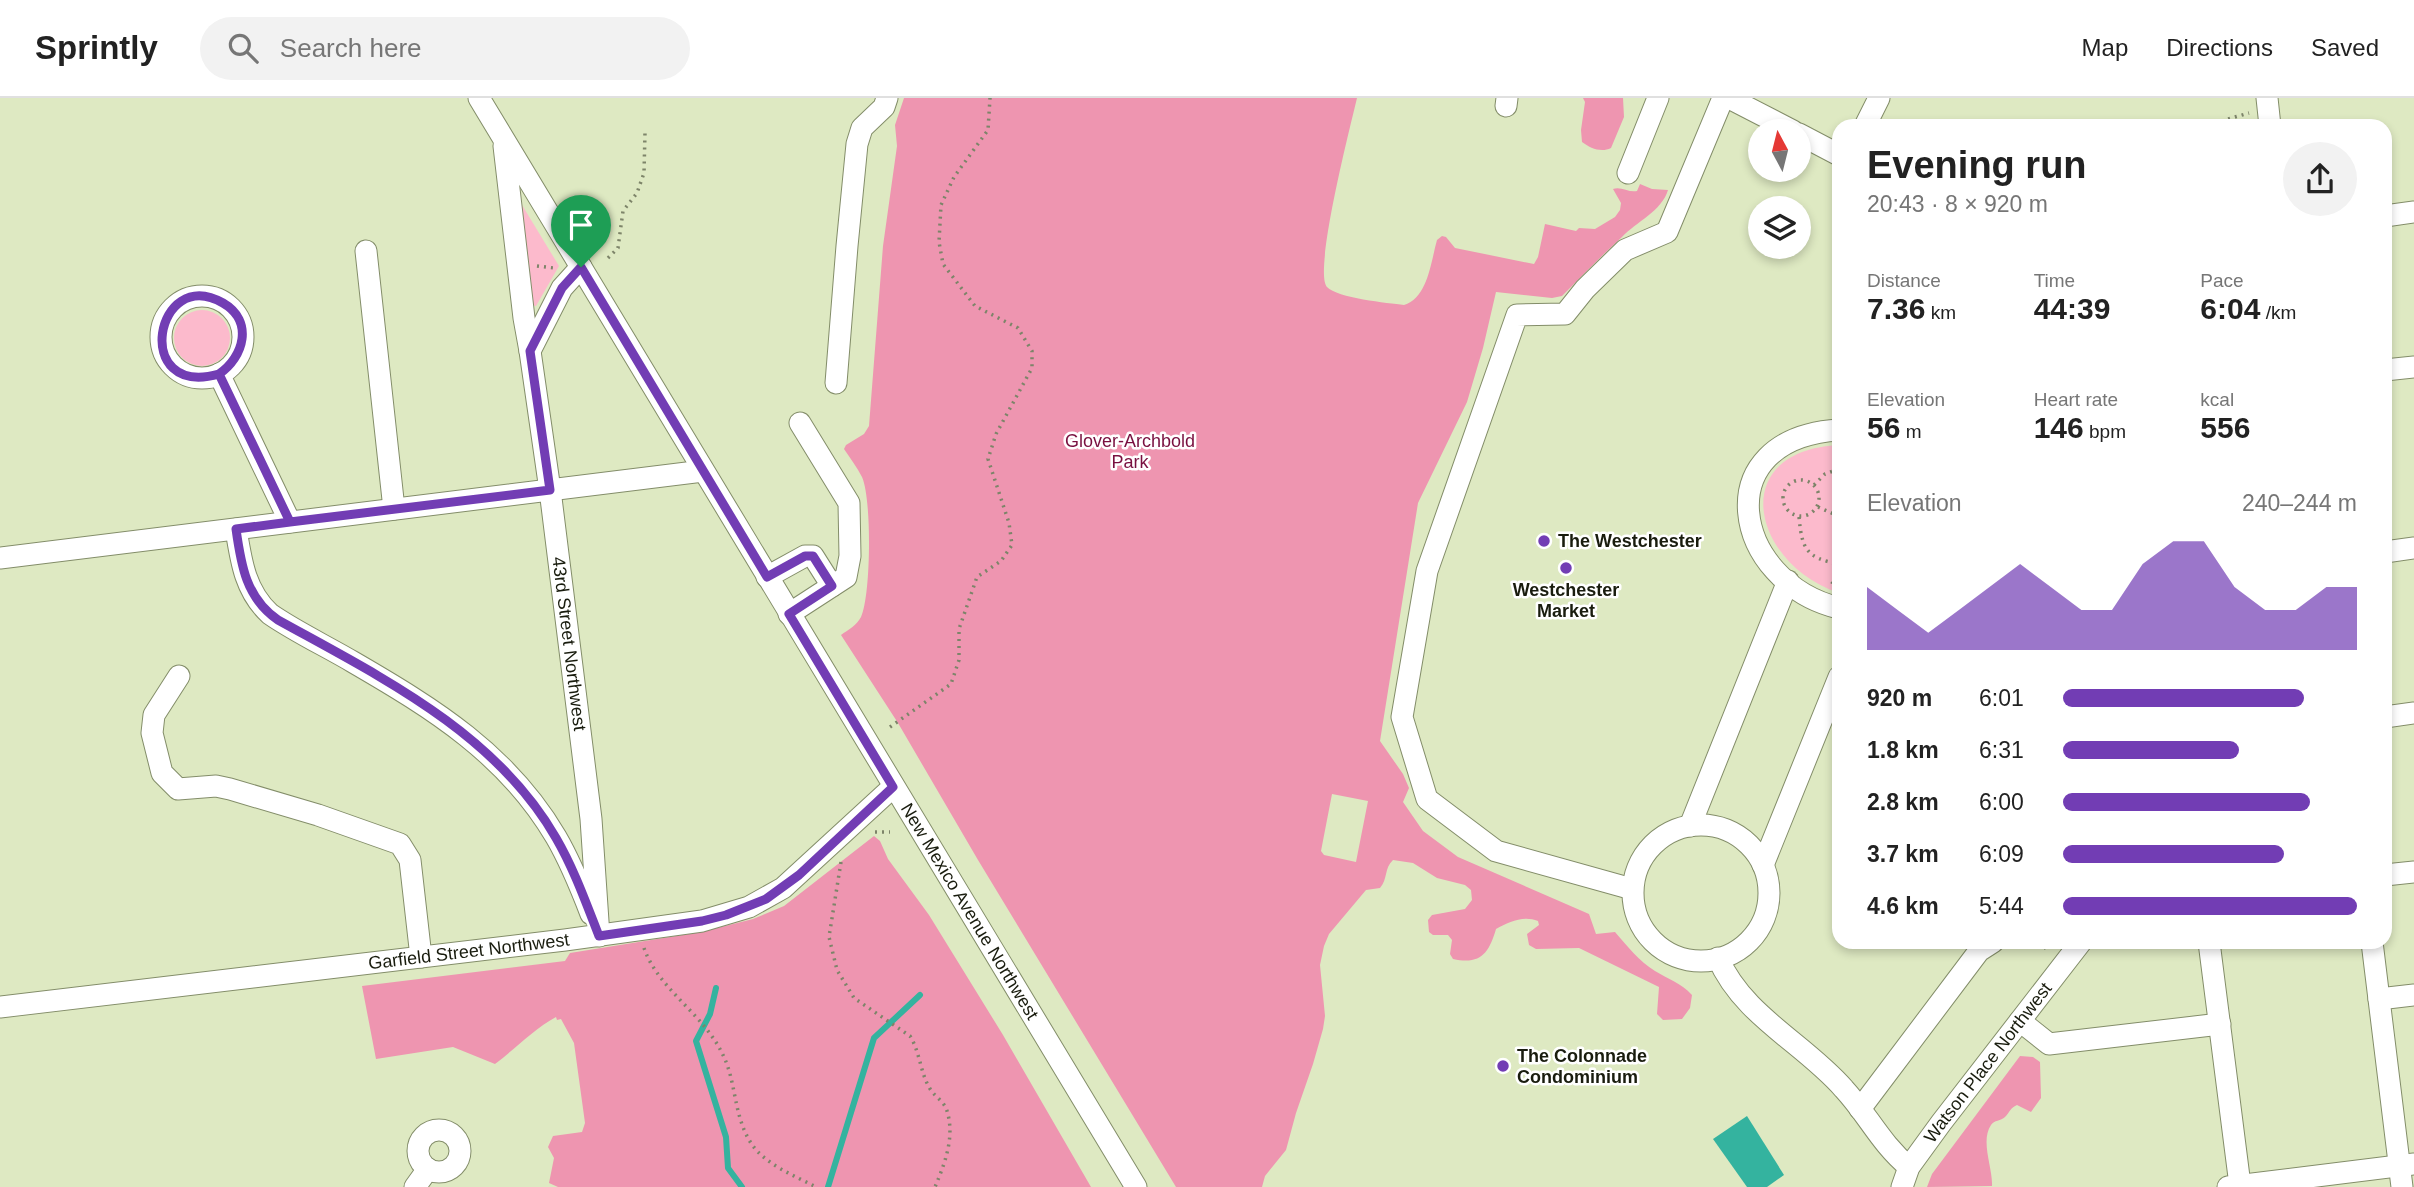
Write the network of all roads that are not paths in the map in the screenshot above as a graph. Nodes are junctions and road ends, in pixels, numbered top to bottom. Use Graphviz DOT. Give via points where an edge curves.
graph roads {
  1 [pos="478,98"];
  2 [pos="887,98"];
  3 [pos="1658,98"];
  4 [pos="1723,98"];
  5 [pos="1729,98"];
  6 [pos="1880,98"];
  7 [pos="2268,98"];
  8 [pos="1770,119"];
  9 [pos="1869,119"];
  10 [pos="2270,119"];
  11 [pos="503,140"];
  12 [pos="1811,140"];
  13 [pos="1832,151"];
  14 [pos="1628,173"];
  15 [pos="2414,212"];
  16 [pos="2392,215"];
  17 [pos="366,251"];
  18 [pos="581,267"];
  19 [pos="530,351"];
  20 [pos="2414,367"];
  21 [pos="2392,369"];
  22 [pos="219,374"];
  23 [pos="836,383"];
  24 [pos="800,423"];
  25 [pos="1832,430"];
  26 [pos="703,471"];
  27 [pos="550,490"];
  28 [pos="394,509"];
  29 [pos="290,522"];
  30 [pos="236,529"];
  31 [pos="2414,548"];
  32 [pos="2392,551"];
  33 [pos="0,558"];
  34 [pos="767,577"];
  35 [pos="1788,582"];
  36 [pos="832,586"];
  37 [pos="1832,600"];
  38 [pos="789,614"];
  39 [pos="178,676"];
  40 [pos="1832,694"];
  41 [pos="2414,713"];
  42 [pos="2392,716"];
  43 [pos="893,787"];
  44 [pos="1690,826"];
  45 [pos="1763,865"];
  46 [pos="2414,872"];
  47 [pos="2392,874"];
  48 [pos="1632,889"];
  49 [pos="599,936"];
  50 [pos="1982,949"];
  51 [pos="2076,949"];
  52 [pos="2210,949"];
  53 [pos="2373,949"];
  54 [pos="421,957"];
  55 [pos="1718,958"];
  56 [pos="2414,995"];
  57 [pos="2379,999"];
  58 [pos="0,1007"];
  59 [pos="2020,1021"];
  60 [pos="2220,1024"];
  61 [pos="1860,1109"];
  62 [pos="1909,1167"];
  63 [pos="428,1169"];
  64 [pos="2405,1172"];
  65 [pos="2233,1186"];
  66 [pos="415,1187"];
  67 [pos="1136,1187"];
  68 [pos="1902,1187"];
  1 -- 11 [label="street, New Mexico Avenue Northwest"];
  2 -- 23 [label="street" via="862,128 857,144"];
  3 -- 14 [label="street"];
  4 -- 48 [label="street" via="1667,232 1625,250 1565,314 1517,315 1427,571 1402,717 1427,799 1496,851"];
  5 -- 8 [label="street"];
  6 -- 9 [label="street"];
  7 -- 10 [label="street"];
  11 -- 18 [label="street, New Mexico Avenue Northwest"];
  11 -- 19 [label="street, 43rd Street Northwest"];
  12 -- 13 [label="street"];
  15 -- 16 [label="street"];
  17 -- 28 [label="street"];
  18 -- 19 [label="street" via="562,288"];
  18 -- 26 [label="street, New Mexico Avenue Northwest"];
  19 -- 27 [label="street, 43rd Street Northwest"];
  20 -- 21 [label="street"];
  22 -- 29 [label="street"];
  24 -- 36 [label="street" via="849,503 846,577"];
  25 -- 35 [label="street" via="1793,439 1773,451 1758,468 1749,489 1747,511 1753,534 1765,557"];
  26 -- 27 [label="street"];
  26 -- 34 [label="street, New Mexico Avenue Northwest"];
  27 -- 28 [label="street"];
  27 -- 49 [label="street, 43rd Street Northwest" via="591,819"];
  28 -- 29 [label="street"];
  29 -- 30 [label="street"];
  30 -- 33 [label="street"];
  30 -- 49 [label="street" via="245,578 263,608 447,720 514,780 566,855"];
  31 -- 32 [label="street"];
  34 -- 36 [label="street" via="813,556"];
  34 -- 38 [label="street, New Mexico Avenue Northwest"];
  35 -- 37 [label="street" via="1805,594"];
  35 -- 44 [label="street"];
  36 -- 38 [label="street"];
  38 -- 43 [label="street, New Mexico Avenue Northwest"];
  39 -- 54 [label="street" via="154,715 152,733 162,773 178,789 230,789 400,844 411,860"];
  40 -- 45 [label="street"];
  41 -- 42 [label="street"];
  43 -- 49 [label="street, Garfield Street Northwest" via="799,875 766,899 702,921"];
  43 -- 67 [label="street, New Mexico Avenue Northwest"];
  44 -- 45 [label="street" via="1713,826 1734,834 1751,847"];
  44 -- 48 [label="street" via="1668,833 1650,847"];
  45 -- 55 [label="street" via="1769,886 1759,928 1745,945"];
  46 -- 47 [label="street"];
  48 -- 55 [label="street" via="1644,932 1661,949 1681,959"];
  49 -- 54 [label="street, Garfield Street Northwest"];
  50 -- 61 [label="street"];
  51 -- 59 [label="street, Watson Place Northwest"];
  52 -- 60 [label="street"];
  53 -- 57 [label="street"];
  54 -- 58 [label="street, Garfield Street Northwest"];
  55 -- 61 [label="street" via="1747,1003 1843,1087"];
  56 -- 57 [label="street"];
  57 -- 64 [label="street"];
  59 -- 60 [label="street" via="2049,1044"];
  59 -- 62 [label="street, Watson Place Northwest"];
  60 -- 65 [label="street"];
  61 -- 62 [label="street" via="1891,1153"];
  62 -- 68 [label="street, Watson Place Northwest"];
  63 -- 66 [label="street"];
  64 -- 65 [label="street"];
}
